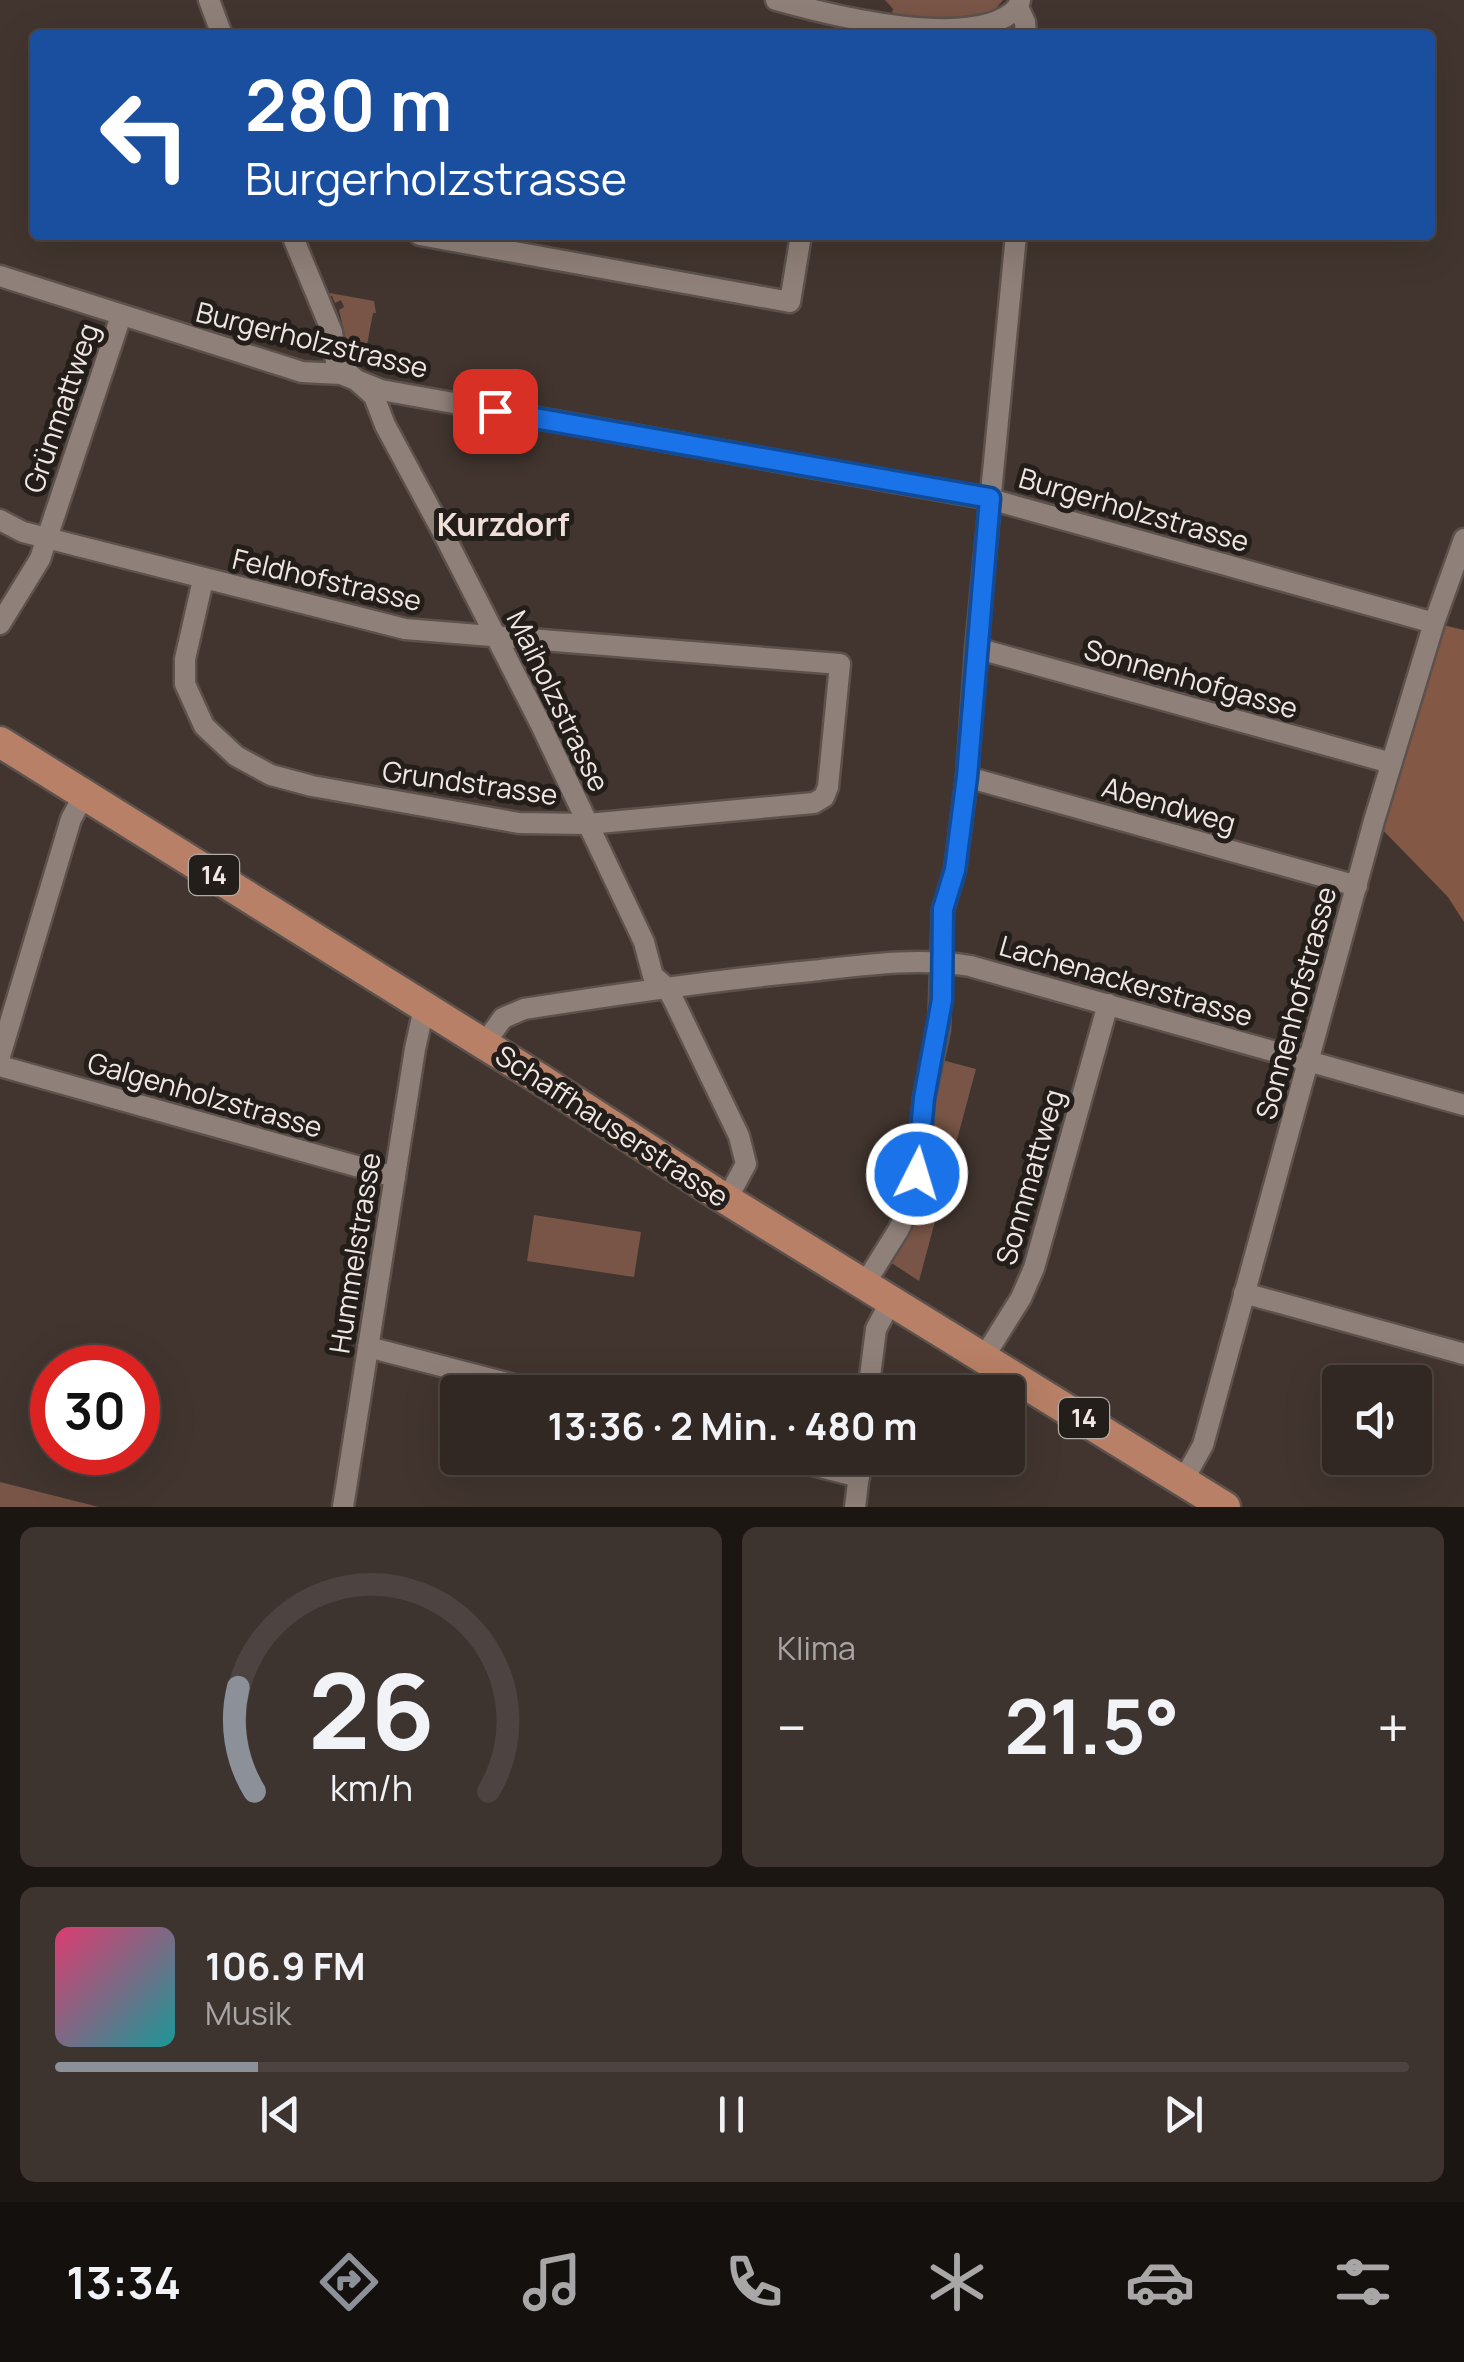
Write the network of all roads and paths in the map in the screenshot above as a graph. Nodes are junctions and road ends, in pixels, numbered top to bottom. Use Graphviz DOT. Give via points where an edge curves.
graph roads {
  1 [pos="209,0"];
  2 [pos="776,0"];
  3 [pos="1019,4"];
  4 [pos="836,26"];
  5 [pos="220,30"];
  6 [pos="1026,30"];
  7 [pos="294,240"];
  8 [pos="448,240"];
  9 [pos="801,240"];
  10 [pos="1016,240"];
  11 [pos="0,276"];
  12 [pos="121,316"];
  13 [pos="350,378"];
  14 [pos="990,498"];
  15 [pos="0,520"];
  16 [pos="47,538"];
  17 [pos="1464,539"];
  18 [pos="203,580"];
  19 [pos="1434,623"];
  20 [pos="0,624"];
  21 [pos="496,637"];
  22 [pos="976,648"];
  23 [pos="840,664"];
  24 [pos="0,742"];
  25 [pos="1391,763"];
  26 [pos="967,777"];
  27 [pos="84,795"];
  28 [pos="588,824"];
  29 [pos="1357,886"];
  30 [pos="942,961"];
  31 [pos="666,987"];
  32 [pos="1108,1004"];
  33 [pos="427,1009"];
  34 [pos="484,1044"];
  35 [pos="0,1056"];
  36 [pos="1309,1060"];
  37 [pos="0,1066"];
  38 [pos="1464,1105"];
  39 [pos="395,1176"];
  40 [pos="726,1200"];
  41 [pos="864,1284"];
  42 [pos="1244,1293"];
  43 [pos="891,1301"];
  44 [pos="368,1346"];
  45 [pos="1464,1354"];
  46 [pos="984,1356"];
  47 [pos="476,1375"];
  48 [pos="870,1375"];
  49 [pos="859,1475"];
  50 [pos="1183,1480"];
  51 [pos="343,1507"];
  52 [pos="855,1507"];
  53 [pos="1225,1507"];
  1 -- 5 [label="street"];
  2 -- 4 [label="street"];
  3 -- 4 [label="street" via="995,24"];
  3 -- 6 [label="street"];
  7 -- 13 [label="street, Maiholzstrasse" via="332,332 336,362"];
  8 -- 9 [label="street" via="790,302"];
  10 -- 14 [label="street"];
  11 -- 12 [label="street, Burgerholzstrasse"];
  12 -- 13 [label="street, Burgerholzstrasse" via="302,372"];
  12 -- 16 [label="street, Grünmattweg"];
  13 -- 14 [label="street, Burgerholzstrasse" via="380,390"];
  13 -- 21 [label="street, Maiholzstrasse" via="374,396"];
  14 -- 19 [label="street, Burgerholzstrasse"];
  14 -- 22 [label="street"];
  15 -- 16 [label="street, Feldhofstrasse"];
  16 -- 18 [label="street, Feldhofstrasse"];
  16 -- 20 [label="street, Grünmattweg"];
  17 -- 19 [label="street, Sonnenhofstrasse"];
  18 -- 21 [label="street, Feldhofstrasse" via="405,629"];
  18 -- 28 [label="street, Grundstrasse" via="185,684 204,726 236,756 271,775 425,808 519,823"];
  19 -- 25 [label="street, Sonnenhofstrasse"];
  21 -- 23 [label="street, Feldhofstrasse"];
  21 -- 28 [label="street, Maiholzstrasse"];
  22 -- 25 [label="street, Sonnenhofgasse"];
  22 -- 26 [label="street"];
  23 -- 28 [label="street, Grundstrasse" via="824,797"];
  24 -- 27 [label="main road, Schaffhauserstrasse / 14"];
  25 -- 29 [label="street, Sonnenhofstrasse"];
  26 -- 29 [label="street, Abendweg"];
  26 -- 30 [label="street" via="943,909"];
  27 -- 33 [label="main road, Schaffhauserstrasse / 14"];
  27 -- 35 [label="street" via="71,819"];
  28 -- 31 [label="street, Maiholzstrasse" via="644,942 653,976"];
  29 -- 36 [label="street, Sonnenhofstrasse"];
  30 -- 31 [label="street, Lachenackerstrasse"];
  30 -- 32 [label="street, Lachenackerstrasse"];
  30 -- 41 [label="street" via="939,1030 910,1204"];
  31 -- 34 [label="street, Lachenackerstrasse" via="514,1012"];
  31 -- 40 [label="street, Maiholzstrasse" via="744,1151 743,1174"];
  32 -- 36 [label="street, Lachenackerstrasse"];
  32 -- 46 [label="street, Sonnmattweg" via="1034,1268"];
  33 -- 34 [label="main road, Schaffhauserstrasse / 14"];
  33 -- 39 [label="street, Hummelstrasse"];
  34 -- 40 [label="main road, Schaffhauserstrasse / 14"];
  36 -- 38 [label="street, Lachenackerstrasse"];
  36 -- 42 [label="street, Sonnenhofstrasse"];
  37 -- 39 [label="street, Galgenholzstrasse"];
  39 -- 44 [label="street, Hummelstrasse"];
  40 -- 41 [label="main road, Schaffhauserstrasse / 14"];
  41 -- 43 [label="main road, Schaffhauserstrasse / 14"];
  42 -- 45 [label="street"];
  42 -- 50 [label="street, Sonnenhofstrasse" via="1203,1445"];
  43 -- 46 [label="main road, Schaffhauserstrasse / 14"];
  43 -- 48 [label="street" via="876,1329"];
  44 -- 47 [label="street"];
  44 -- 51 [label="street, Hummelstrasse"];
  46 -- 50 [label="main road, Schaffhauserstrasse / 14"];
  49 -- 52 [label="street"];
  50 -- 53 [label="main road, Schaffhauserstrasse / 14"];
}
